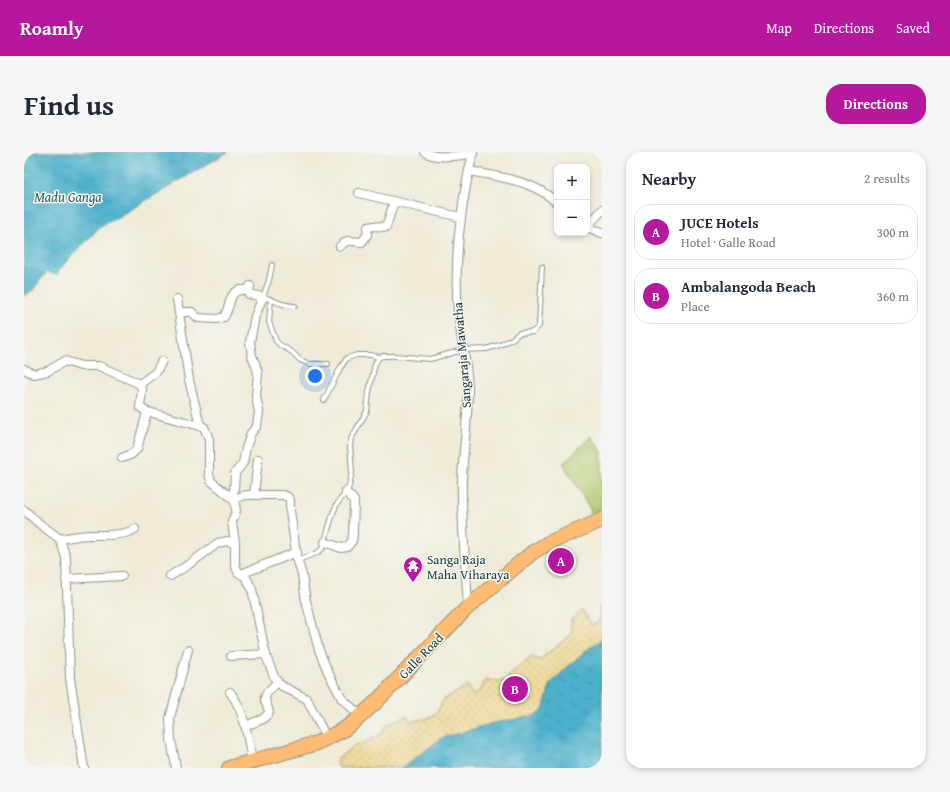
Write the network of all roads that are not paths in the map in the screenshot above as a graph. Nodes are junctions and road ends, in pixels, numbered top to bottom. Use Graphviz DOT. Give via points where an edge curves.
graph roads {
  1 [pos="425,152"];
  2 [pos="473,153"];
  3 [pos="469,171"];
  4 [pos="359,193"];
  5 [pos="554,200"];
  6 [pos="394,202"];
  7 [pos="602,210"];
  8 [pos="460,217"];
  9 [pos="590,224"];
  10 [pos="590,228"];
  11 [pos="602,233"];
  12 [pos="340,246"];
  13 [pos="272,265"];
  14 [pos="542,266"];
  15 [pos="267,298"];
  16 [pos="177,299"];
  17 [pos="295,306"];
  18 [pos="179,312"];
  19 [pos="463,350"];
  20 [pos="379,357"];
  21 [pos="162,361"];
  22 [pos="328,364"];
  23 [pos="24,369"];
  24 [pos="140,384"];
  25 [pos="324,400"];
  26 [pos="147,412"];
  27 [pos="200,425"];
  28 [pos="122,458"];
  29 [pos="258,459"];
  30 [pos="346,492"];
  31 [pos="254,495"];
  32 [pos="231,498"];
  33 [pos="24,510"];
  34 [pos="602,520"];
  35 [pos="135,529"];
  36 [pos="60,539"];
  37 [pos="325,542"];
  38 [pos="235,543"];
  39 [pos="297,556"];
  40 [pos="241,574"];
  41 [pos="122,576"];
  42 [pos="170,576"];
  43 [pos="66,579"];
  44 [pos="468,607"];
  45 [pos="188,650"];
  46 [pos="266,654"];
  47 [pos="231,656"];
  48 [pos="278,682"];
  49 [pos="230,692"];
  50 [pos="361,716"];
  51 [pos="245,726"];
  52 [pos="327,739"];
  53 [pos="252,762"];
  54 [pos="84,768"];
  55 [pos="176,768"];
  56 [pos="229,768"];
  1 -- 2 [label="street" via="450,156"];
  2 -- 3 [label="street, Sangaraja Mawatha"];
  3 -- 5 [label="street" via="534,187"];
  3 -- 8 [label="street, Sangaraja Mawatha"];
  4 -- 6 [label="street"];
  6 -- 8 [label="street"];
  6 -- 12 [label="street" via="386,227 368,227 367,235 362,242 347,241"];
  7 -- 9 [label="street"];
  8 -- 19 [label="street, Sangaraja Mawatha" via="457,296"];
  10 -- 11 [label="street"];
  13 -- 15 [label="lane"];
  14 -- 19 [label="lane" via="538,326 533,332 519,333 500,345 486,349"];
  15 -- 17 [label="lane" via="282,305"];
  15 -- 18 [label="street" via="249,294 249,288 236,291 224,317 217,319 198,318 192,312"];
  15 -- 22 [label="lane" via="270,322 280,346 310,364"];
  15 -- 32 [label="street" via="255,316 250,342 258,373 257,426 251,433 243,463 234,473"];
  16 -- 18 [label="street"];
  18 -- 27 [label="street" via="189,380"];
  19 -- 20 [label="lane" via="430,359"];
  19 -- 44 [label="street, Sangaraja Mawatha" via="468,388 462,481"];
  20 -- 25 [label="lane" via="357,355 347,358"];
  20 -- 30 [label="lane" via="375,364 367,411 351,439 352,472"];
  21 -- 24 [label="street" via="156,372"];
  23 -- 24 [label="street" via="34,374 48,371 65,361 81,366 99,366"];
  24 -- 26 [label="street" via="140,407"];
  26 -- 27 [label="street"];
  26 -- 28 [label="street" via="137,449"];
  27 -- 32 [label="street" via="204,426 209,439 208,474 211,481"];
  29 -- 31 [label="street"];
  30 -- 37 [label="lane" via="333,513"];
  30 -- 37 [label="street" via="354,501 352,541 347,547 341,548"];
  31 -- 32 [label="street"];
  31 -- 39 [label="street" via="288,497"];
  32 -- 38 [label="street" via="236,511 232,522"];
  33 -- 36 [label="street"];
  34 -- 44 [label="highway, Galle Road" via="533,552"];
  35 -- 36 [label="street" via="128,533"];
  36 -- 43 [label="street" via="66,558"];
  37 -- 39 [label="lane" via="317,553"];
  38 -- 40 [label="street" via="235,564"];
  38 -- 42 [label="street" via="218,543"];
  39 -- 40 [label="street"];
  39 -- 50 [label="street" via="313,632 322,659 342,699"];
  40 -- 46 [label="street" via="246,577 252,589"];
  41 -- 43 [label="street"];
  43 -- 54 [label="street" via="70,678"];
  44 -- 50 [label="highway, Galle Road"];
  45 -- 55 [label="street" via="170,718"];
  46 -- 47 [label="street"];
  46 -- 48 [label="street"];
  48 -- 51 [label="street" via="266,694 269,712 263,719"];
  48 -- 52 [label="street" via="307,699"];
  49 -- 51 [label="street" via="239,706"];
  50 -- 52 [label="highway, Galle Road"];
  51 -- 53 [label="street"];
  52 -- 53 [label="highway, Galle Road"];
  53 -- 56 [label="highway, Galle Road"];
}
